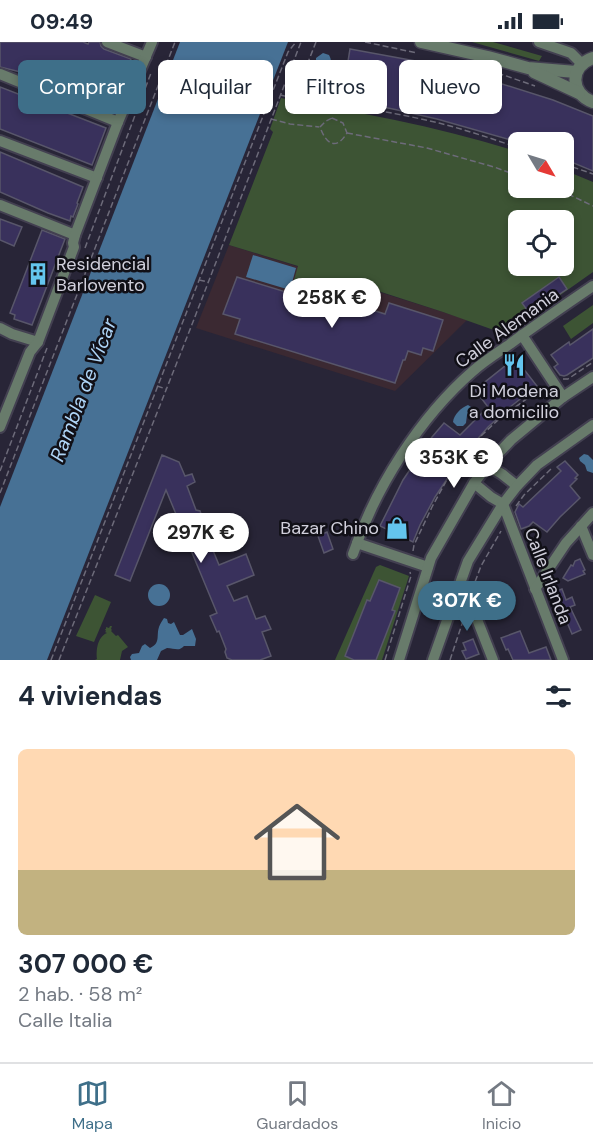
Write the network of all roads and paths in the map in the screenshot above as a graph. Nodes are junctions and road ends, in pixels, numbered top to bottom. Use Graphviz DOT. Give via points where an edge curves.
graph roads {
  1 [pos="107,42"];
  2 [pos="152,42"];
  3 [pos="175,42"];
  4 [pos="296,42"];
  5 [pos="301,42"];
  6 [pos="316,42"];
  7 [pos="365,42"];
  8 [pos="539,42"];
  9 [pos="422,48"];
  10 [pos="146,57"];
  11 [pos="309,60"];
  12 [pos="584,65"];
  13 [pos="528,68"];
  14 [pos="0,74"];
  15 [pos="502,74"];
  16 [pos="542,88"];
  17 [pos="579,93"];
  18 [pos="280,95"];
  19 [pos="285,96"];
  20 [pos="593,102"];
  21 [pos="387,113"];
  22 [pos="270,119"];
  23 [pos="118,122"];
  24 [pos="320,127"];
  25 [pos="347,133"];
  26 [pos="0,141"];
  27 [pos="508,144"];
  28 [pos="574,167"];
  29 [pos="508,172"];
  30 [pos="593,174"];
  31 [pos="97,178"];
  32 [pos="574,197"];
  33 [pos="0,205"];
  34 [pos="593,206"];
  35 [pos="75,235"];
  36 [pos="199,280"];
  37 [pos="208,283"];
  38 [pos="593,286"];
  39 [pos="0,328"];
  40 [pos="522,336"];
  41 [pos="38,342"];
  42 [pos="593,377"];
  43 [pos="157,387"];
  44 [pos="167,390"];
  45 [pos="563,397"];
  46 [pos="593,425"];
  47 [pos="0,427"];
  48 [pos="488,465"];
  49 [pos="474,483"];
  50 [pos="517,486"];
  51 [pos="0,493"];
  52 [pos="503,504"];
  53 [pos="593,513"];
  54 [pos="581,526"];
  55 [pos="357,543"];
  56 [pos="353,554"];
  57 [pos="593,555"];
  58 [pos="428,567"];
  59 [pos="535,590"];
  60 [pos="456,593"];
  61 [pos="51,660"];
  62 [pos="59,660"];
  63 [pos="399,660"];
  64 [pos="433,660"];
  65 [pos="493,660"];
  66 [pos="563,660"];
  1 -- 10 [label="street"];
  2 -- 10 [label="street"];
  3 -- 51 [label="path"];
  4 -- 36 [label="path" via="288,52"];
  5 -- 18 [label="path"];
  6 -- 11 [label="path"];
  7 -- 9 [label="path"];
  8 -- 12 [label="street" via="571,53"];
  9 -- 13 [label="street" via="488,57"];
  10 -- 23 [label="street"];
  12 -- 13 [label="street"];
  12 -- 17 [label="street" via="575,80"];
  13 -- 17 [label="street"];
  14 -- 23 [label="street"];
  15 -- 16 [label="path"];
  17 -- 20 [label="street"];
  18 -- 19 [label="path"];
  18 -- 22 [label="path"];
  21 -- 27 [label="path" via="439,123"];
  22 -- 24 [label="path"];
  22 -- 37 [label="path"];
  23 -- 31 [label="street"];
  24 -- 25 [label="path" via="333,118 343,123"];
  24 -- 25 [label="path" via="325,138 337,144"];
  25 -- 29 [label="path" via="427,148"];
  26 -- 31 [label="street"];
  28 -- 30 [label="path"];
  31 -- 35 [label="street"];
  32 -- 34 [label="path"];
  33 -- 35 [label="street"];
  35 -- 41 [label="street"];
  36 -- 37 [label="path"];
  36 -- 43 [label="path"];
  37 -- 44 [label="path"];
  38 -- 40 [label="street, Calle Alemania"];
  39 -- 41 [label="street"];
  40 -- 45 [label="street"];
  40 -- 55 [label="street, Calle Alemania" via="473,371 429,417 403,451 367,516"];
  41 -- 47 [label="street" via="30,351"];
  42 -- 45 [label="street"];
  43 -- 44 [label="path"];
  43 -- 61 [label="path"];
  44 -- 62 [label="path"];
  45 -- 48 [label="street" via="510,440"];
  46 -- 50 [label="street" via="537,465"];
  48 -- 49 [label="street"];
  48 -- 50 [label="street"];
  49 -- 52 [label="street"];
  49 -- 58 [label="street"];
  50 -- 52 [label="street"];
  52 -- 59 [label="street, Calle Irlanda"];
  52 -- 60 [label="street" via="468,561"];
  53 -- 54 [label="street"];
  54 -- 57 [label="street"];
  54 -- 59 [label="street"];
  55 -- 56 [label="street, Calle Alemania"];
  55 -- 58 [label="street"];
  58 -- 63 [label="street"];
  59 -- 66 [label="street, Calle Irlanda"];
  60 -- 64 [label="street"];
  60 -- 65 [label="street" via="471,604"];
}
